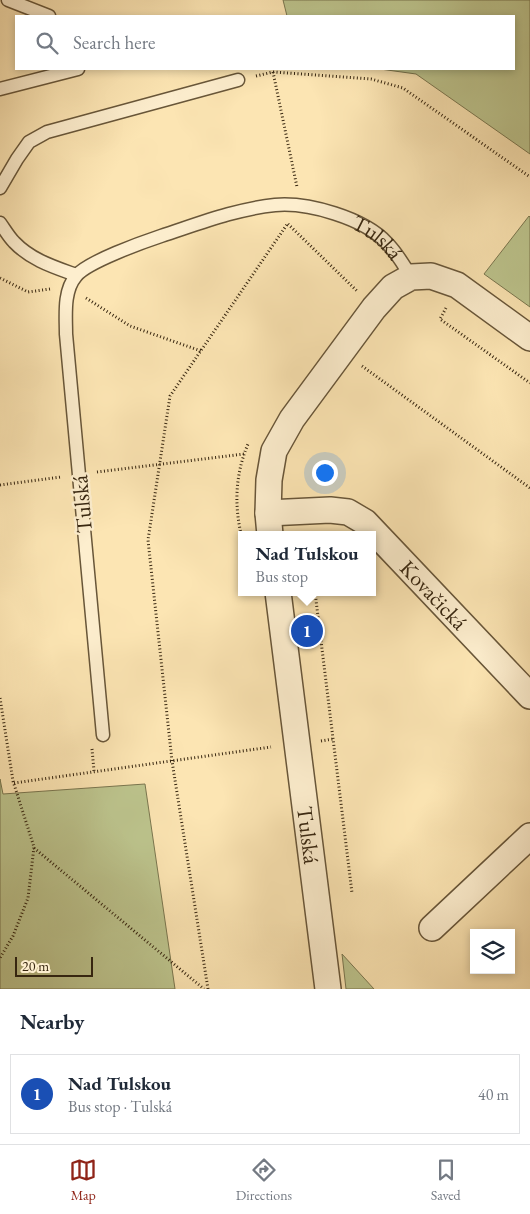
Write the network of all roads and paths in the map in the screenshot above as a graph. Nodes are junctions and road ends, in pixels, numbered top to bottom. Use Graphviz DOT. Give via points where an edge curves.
graph roads {
  1 [pos="13,1"];
  2 [pos="47,15"];
  3 [pos="74,70"];
  4 [pos="273,72"];
  5 [pos="238,80"];
  6 [pos="0,89"];
  7 [pos="530,177"];
  8 [pos="0,188"];
  9 [pos="301,207"];
  10 [pos="0,223"];
  11 [pos="288,223"];
  12 [pos="76,275"];
  13 [pos="410,277"];
  14 [pos="0,278"];
  15 [pos="457,285"];
  16 [pos="55,289"];
  17 [pos="84,296"];
  18 [pos="374,308"];
  19 [pos="530,338"];
  20 [pos="201,351"];
  21 [pos="342,351"];
  22 [pos="530,383"];
  23 [pos="187,461"];
  24 [pos="530,488"];
  25 [pos="269,524"];
  26 [pos="241,531"];
  27 [pos="374,531"];
  28 [pos="376,533"];
  29 [pos="279,596"];
  30 [pos="315,596"];
  31 [pos="530,696"];
  32 [pos="0,698"];
  33 [pos="103,735"];
  34 [pos="273,747"];
  35 [pos="335,755"];
  36 [pos="341,755"];
  37 [pos="172,761"];
  38 [pos="14,783"];
  39 [pos="530,836"];
  40 [pos="34,847"];
  41 [pos="352,893"];
  42 [pos="432,928"];
  43 [pos="0,958"];
  44 [pos="204,989"];
  45 [pos="208,989"];
  46 [pos="328,989"];
  1 -- 2 [label="lane"];
  3 -- 6 [label="lane"];
  4 -- 5 [label="path"];
  4 -- 7 [label="path" via="371,79 403,88"];
  4 -- 9 [label="path"];
  5 -- 8 [label="lane" via="47,132 29,142"];
  9 -- 11 [label="path"];
  9 -- 12 [label="lane, Tulská" via="277,205 202,223 115,254"];
  9 -- 13 [label="lane, Tulská" via="344,217 365,226 386,241"];
  10 -- 12 [label="lane" via="29,255"];
  11 -- 18 [label="path"];
  11 -- 20 [label="path"];
  12 -- 33 [label="lane, Tulská" via="68,292 66,334"];
  13 -- 15 [label="street, Tulská" via="431,276"];
  13 -- 18 [label="street, Tulská" via="393,287"];
  14 -- 16 [label="path" via="28,292"];
  15 -- 19 [label="street, Tulská"];
  15 -- 22 [label="path" via="440,319"];
  17 -- 20 [label="path" via="130,326"];
  18 -- 21 [label="street, Tulská"];
  20 -- 37 [label="path" via="170,396 148,540"];
  21 -- 24 [label="path"];
  21 -- 25 [label="street, Tulská" via="292,419 274,451 268,480"];
  23 -- 26 [label="path" via="244,454 236,497"];
  25 -- 27 [label="street, Kovačická" via="330,510 348,512"];
  28 -- 31 [label="street, Kovačická"];
  29 -- 46 [label="street, Tulská"];
  30 -- 35 [label="path"];
  32 -- 38 [label="path"];
  34 -- 37 [label="path"];
  35 -- 36 [label="path"];
  35 -- 41 [label="path"];
  37 -- 38 [label="path"];
  37 -- 45 [label="path"];
  38 -- 40 [label="path"];
  39 -- 42 [label="street"];
  40 -- 43 [label="path" via="28,898"];
  40 -- 44 [label="path"];
}
